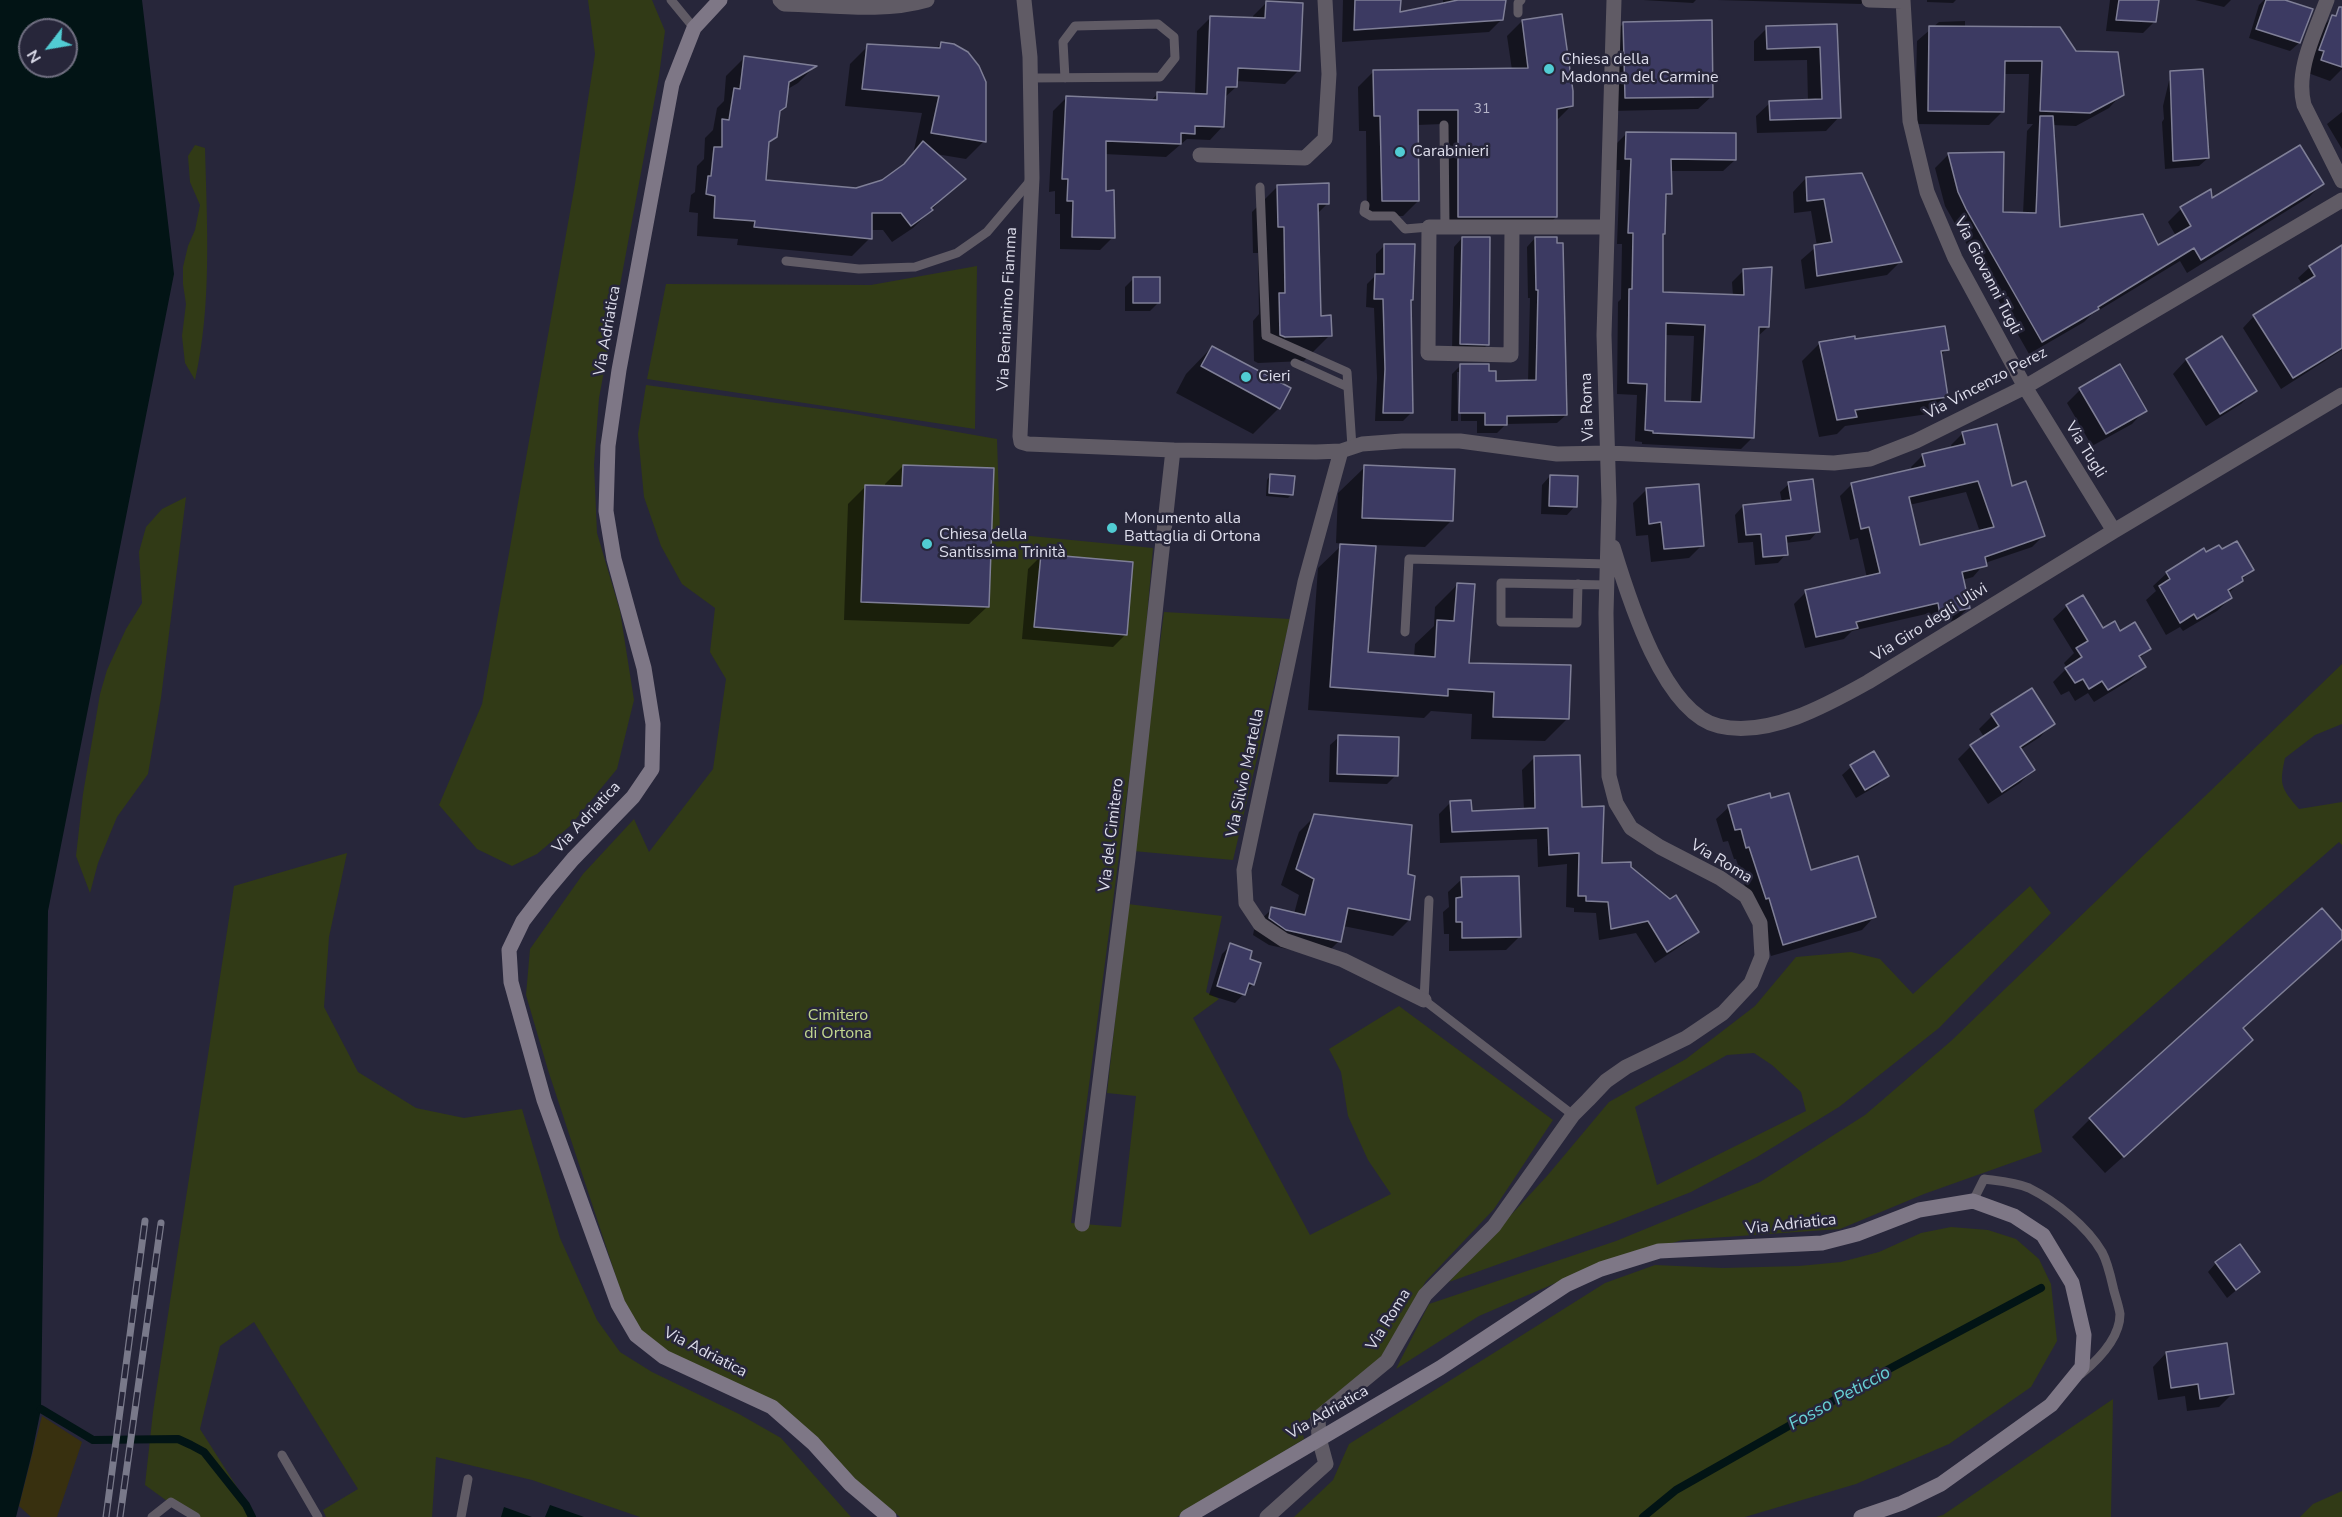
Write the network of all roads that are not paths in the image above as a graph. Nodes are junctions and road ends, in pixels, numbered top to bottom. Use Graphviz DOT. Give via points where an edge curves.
graph roads {
  1 [pos="671,0"];
  2 [pos="720,0"];
  3 [pos="780,0"];
  4 [pos="927,0"];
  5 [pos="1024,0"];
  6 [pos="1325,0"];
  7 [pos="1521,0"];
  8 [pos="1614,0"];
  9 [pos="1869,0"];
  10 [pos="1902,0"];
  11 [pos="2327,0"];
  12 [pos="1518,13"];
  13 [pos="694,28"];
  14 [pos="1030,78"];
  15 [pos="1065,78"];
  16 [pos="1444,125"];
  17 [pos="1200,155"];
  18 [pos="1032,178"];
  19 [pos="2342,181"];
  20 [pos="1260,187"];
  21 [pos="2342,200"];
  22 [pos="1365,205"];
  23 [pos="1429,227"];
  24 [pos="1512,227"];
  25 [pos="1607,227"];
  26 [pos="1445,228"];
  27 [pos="786,261"];
  28 [pos="1295,363"];
  29 [pos="1348,387"];
  30 [pos="2025,387"];
  31 [pos="2342,395"];
  32 [pos="1347,449"];
  33 [pos="1173,450"];
  34 [pos="1608,453"];
  35 [pos="2114,531"];
  36 [pos="1609,536"];
  37 [pos="1608,564"];
  38 [pos="1578,584"];
  39 [pos="1607,585"];
  40 [pos="1405,632"];
  41 [pos="1429,900"];
  42 [pos="1424,1000"];
  43 [pos="1573,1115"];
  44 [pos="1973,1201"];
  45 [pos="1082,1224"];
  46 [pos="2067,1385"];
  47 [pos="1319,1438"];
  48 [pos="282,1455"];
  49 [pos="468,1479"];
  50 [pos="152,1517"];
  51 [pos="196,1517"];
  52 [pos="318,1517"];
  53 [pos="461,1517"];
  54 [pos="889,1517"];
  55 [pos="1187,1517"];
  56 [pos="1267,1517"];
  57 [pos="1861,1517"];
  1 -- 13 [label="lane"];
  2 -- 13 [label="main road, Via Adriatica"];
  3 -- 4 [label="street" via="784,4 853,6 907,6"];
  5 -- 14 [label="street, Via Beniamino Fiamma"];
  6 -- 17 [label="street" via="1329,74 1322,143 1305,158"];
  7 -- 12 [label="lane"];
  8 -- 25 [label="street, Via Roma"];
  9 -- 10 [label="street"];
  10 -- 30 [label="street, Via Giovanni Tugli" via="1910,122 1928,192 1955,258"];
  11 -- 19 [label="street" via="2308,53 2301,95"];
  13 -- 54 [label="main road, Via Adriatica" via="672,84 608,446 606,511 614,559 644,668 653,724 652,769 633,797 573,859 529,914 509,950 511,982 544,1100 618,1304 636,1335 664,1357 772,1407"];
  14 -- 15 [label="lane"];
  14 -- 18 [label="street, Via Beniamino Fiamma"];
  15 -- 15 [label="lane" via="1160,77 1175,58 1174,37 1158,24 1075,26 1063,42"];
  16 -- 26 [label="lane"];
  18 -- 27 [label="lane, Via Beniamino Fiamma" via="987,232 947,257 915,267 870,269"];
  18 -- 33 [label="street, Via Beniamino Fiamma" via="1021,442"];
  20 -- 29 [label="lane" via="1266,336 1347,372"];
  21 -- 30 [label="street, Via Vincenzo Perez"];
  22 -- 23 [label="lane" via="1364,212 1371,216 1393,216 1406,229"];
  23 -- 24 [label="street" via="1428,353 1511,354"];
  23 -- 26 [label="street"];
  24 -- 25 [label="street"];
  24 -- 26 [label="street"];
  25 -- 34 [label="street, Via Roma" via="1604,335"];
  28 -- 29 [label="lane"];
  29 -- 32 [label="lane"];
  30 -- 34 [label="street, Via Vincenzo Perez" via="1916,441 1870,459 1834,463"];
  30 -- 35 [label="street, Via Tugli"];
  31 -- 35 [label="street, Via Giro degli Ulivi"];
  32 -- 33 [label="street"];
  32 -- 34 [label="street" via="1402,441 1460,441 1557,454"];
  32 -- 42 [label="street, Via Silvio Martella" via="1303,590 1244,870 1246,903 1260,924 1284,940 1343,960"];
  33 -- 45 [label="street, Via del Cimitero"];
  34 -- 36 [label="street, Via Roma"];
  35 -- 36 [label="street, Via Giro degli Ulivi" via="1830,703 1775,724 1749,729 1717,726 1689,710 1674,691 1641,629"];
  36 -- 37 [label="street, Via Roma"];
  37 -- 39 [label="street, Via Roma"];
  37 -- 40 [label="lane" via="1408,559"];
  38 -- 38 [label="lane" via="1501,583 1501,622 1577,623"];
  38 -- 39 [label="lane"];
  39 -- 43 [label="street, Via Roma" via="1609,776 1616,803 1630,828 1746,896 1760,923 1762,956 1751,983 1723,1013 1686,1038 1626,1067"];
  41 -- 42 [label="lane"];
  42 -- 43 [label="lane"];
  43 -- 47 [label="street, Via Roma" via="1494,1226 1425,1295 1387,1361 1318,1418"];
  44 -- 46 [label="main road, Via Adriatica" via="2014,1216 2043,1235 2073,1282 2084,1335 2083,1357 2082,1367"];
  44 -- 46 [label="lane" via="1984,1179 2028,1188 2081,1226 2101,1251 2120,1315 2113,1337 2097,1360"];
  44 -- 47 [label="main road, Via Adriatica" via="1919,1210 1822,1243 1659,1251 1601,1269 1566,1285 1440,1368"];
  46 -- 57 [label="main road, Via Adriatica" via="2051,1405 1941,1484"];
  47 -- 55 [label="main road, Via Adriatica"];
  47 -- 56 [label="street, Via Roma" via="1326,1464"];
  48 -- 52 [label="lane"];
  49 -- 53 [label="lane"];
  50 -- 51 [label="lane" via="171,1502"];
}
